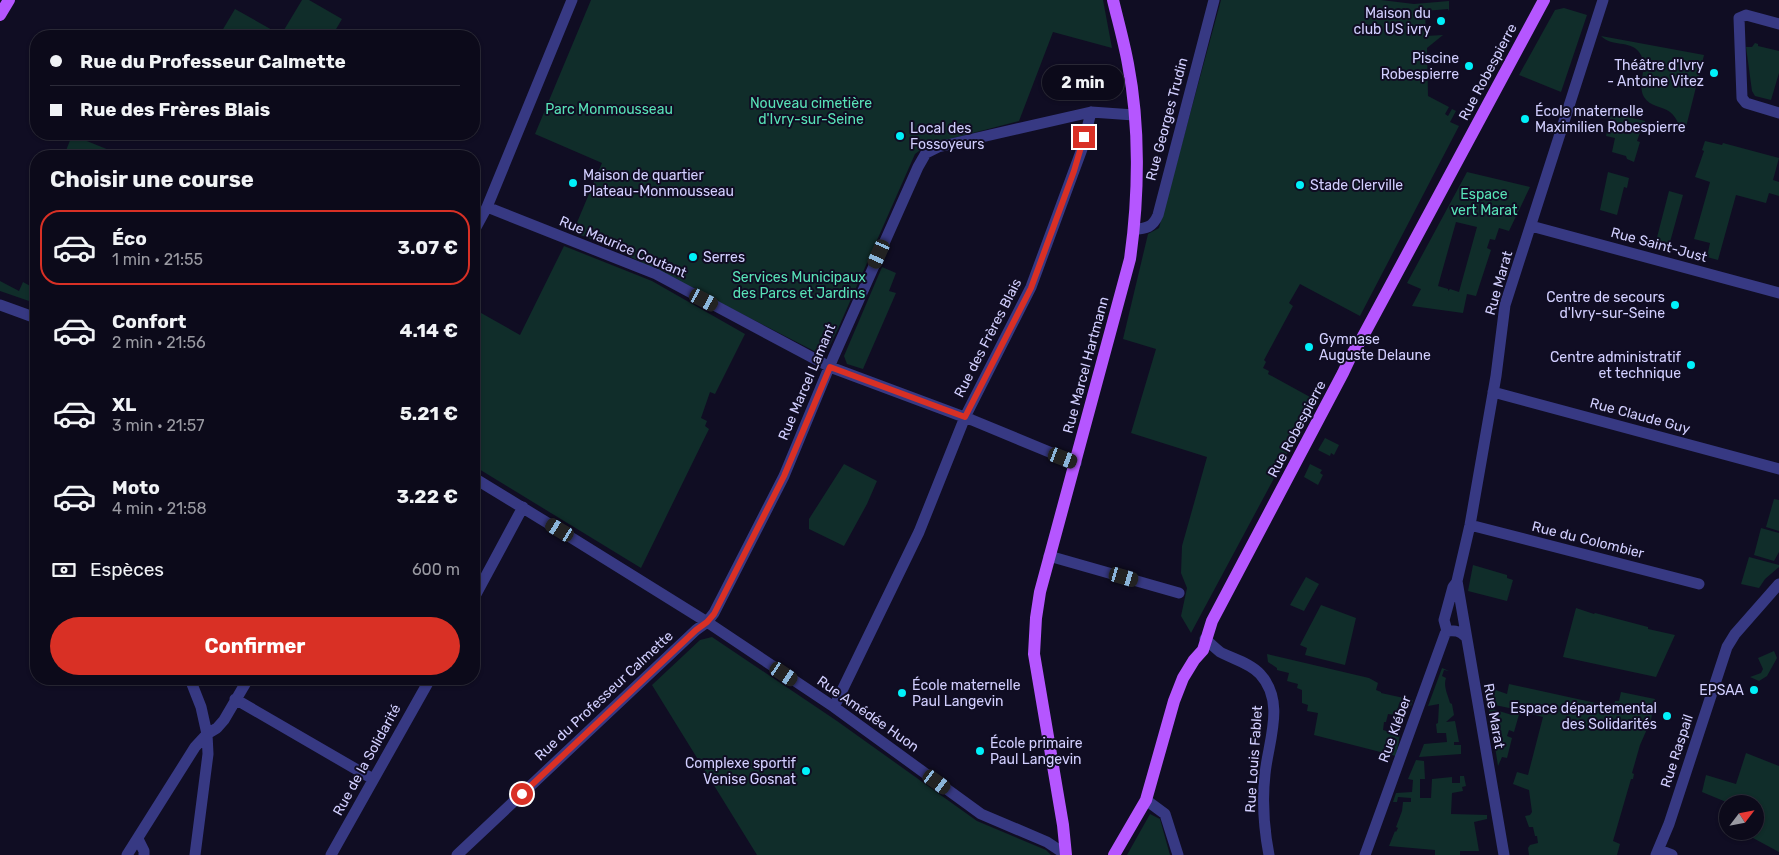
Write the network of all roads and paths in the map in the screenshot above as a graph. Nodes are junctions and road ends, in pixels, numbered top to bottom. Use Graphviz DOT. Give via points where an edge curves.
graph roads {
  1 [pos="9,0"];
  2 [pos="572,0"];
  3 [pos="1113,0"];
  4 [pos="1214,0"];
  5 [pos="1544,0"];
  6 [pos="1603,0"];
  7 [pos="0,15"];
  8 [pos="1779,24"];
  9 [pos="1091,112"];
  10 [pos="1779,113"];
  11 [pos="1134,114"];
  12 [pos="487,207"];
  13 [pos="480,220"];
  14 [pos="1531,226"];
  15 [pos="1134,229"];
  16 [pos="1779,293"];
  17 [pos="0,306"];
  18 [pos="30,316"];
  19 [pos="830,367"];
  20 [pos="1493,392"];
  21 [pos="965,417"];
  22 [pos="1076,463"];
  23 [pos="1779,469"];
  24 [pos="480,482"];
  25 [pos="523,508"];
  26 [pos="1470,525"];
  27 [pos="1050,556"];
  28 [pos="1457,581"];
  29 [pos="1699,584"];
  30 [pos="1779,584"];
  31 [pos="480,587"];
  32 [pos="1179,593"];
  33 [pos="707,622"];
  34 [pos="1448,631"];
  35 [pos="1465,636"];
  36 [pos="1206,639"];
  37 [pos="192,685"];
  38 [pos="244,685"];
  39 [pos="427,685"];
  40 [pos="236,699"];
  41 [pos="834,707"];
  42 [pos="206,734"];
  43 [pos="373,779"];
  44 [pos="1146,800"];
  45 [pos="138,839"];
  46 [pos="1657,852"];
  47 [pos="1066,854"];
  48 [pos="127,855"];
  49 [pos="144,855"];
  50 [pos="195,855"];
  51 [pos="331,855"];
  52 [pos="457,855"];
  53 [pos="1114,855"];
  54 [pos="1178,855"];
  55 [pos="1269,855"];
  56 [pos="1365,855"];
  57 [pos="1504,855"];
  58 [pos="1672,855"];
  1 -- 7 [label="main road"];
  2 -- 12 [label="street"];
  3 -- 11 [label="main road, Rue Marcel Hartmann" via="1128,65"];
  4 -- 15 [label="street, Rue Georges Trudin" via="1158,215 1154,223 1145,229"];
  5 -- 36 [label="main road, Rue Robespierre" via="1352,354 1212,621"];
  6 -- 14 [label="street, Rue Marat"];
  8 -- 10 [label="street" via="1746,15 1739,18 1742,98 1746,103"];
  9 -- 11 [label="street, Rue Marcel Lamant"];
  9 -- 19 [label="street, Rue Marcel Lamant" via="938,147 926,153"];
  9 -- 21 [label="street, Rue des Frères Blais" via="1082,149 1031,288"];
  11 -- 15 [label="main road, Rue Marcel Hartmann" via="1137,181"];
  12 -- 13 [label="street"];
  12 -- 19 [label="street, Rue Maurice Coutant" via="656,274"];
  14 -- 16 [label="street, Rue Saint-Just"];
  14 -- 20 [label="street, Rue Marat" via="1505,305"];
  15 -- 22 [label="main road, Rue Marcel Hartmann" via="1130,259"];
  17 -- 18 [label="street"];
  19 -- 21 [label="street, Rue Maurice Coutant"];
  19 -- 33 [label="street, Rue Marcel Lamant" via="784,476"];
  20 -- 23 [label="street, Rue Claude Guy"];
  20 -- 26 [label="street, Rue Marat"];
  21 -- 22 [label="street, Rue Maurice Coutant"];
  21 -- 41 [label="street, Rue des Frères Blais" via="919,532"];
  22 -- 27 [label="main road, Rue Marcel Hartmann"];
  24 -- 25 [label="street, Rue Amédée Huon"];
  25 -- 31 [label="street"];
  25 -- 33 [label="street, Rue Amédée Huon"];
  26 -- 28 [label="street, Rue Marat"];
  26 -- 29 [label="street, Rue du Colombier"];
  27 -- 32 [label="street"];
  27 -- 47 [label="main road, Rue Marcel Hartmann" via="1040,592 1034,654"];
  28 -- 34 [label="street, Rue Marat" via="1444,620"];
  28 -- 35 [label="street, Rue Marat"];
  30 -- 46 [label="street, Rue Raspail" via="1727,647"];
  33 -- 41 [label="street, Rue Amédée Huon"];
  33 -- 52 [label="street, Rue du Professeur Calmette"];
  34 -- 35 [label="street" via="1461,632"];
  34 -- 56 [label="street, Rue Kléber"];
  35 -- 57 [label="street, Rue Marat"];
  36 -- 44 [label="main road, Rue Robespierre" via="1203,650 1183,678 1174,701"];
  36 -- 55 [label="street, Rue Louis Fablet" via="1219,651 1260,674 1273,701 1274,724 1265,775 1265,831"];
  37 -- 42 [label="street"];
  38 -- 40 [label="street"];
  39 -- 43 [label="street, Rue de la Solidarité"];
  40 -- 42 [label="street" via="224,720"];
  40 -- 43 [label="street"];
  41 -- 47 [label="street, Rue Amédée Huon" via="981,814 1047,842"];
  42 -- 45 [label="street"];
  42 -- 50 [label="street" via="208,754"];
  43 -- 51 [label="street, Rue de la Solidarité"];
  44 -- 53 [label="main road, Rue Robespierre"];
  44 -- 54 [label="street" via="1165,814"];
  45 -- 48 [label="street"];
  45 -- 49 [label="street"];
  46 -- 58 [label="street"];
}
